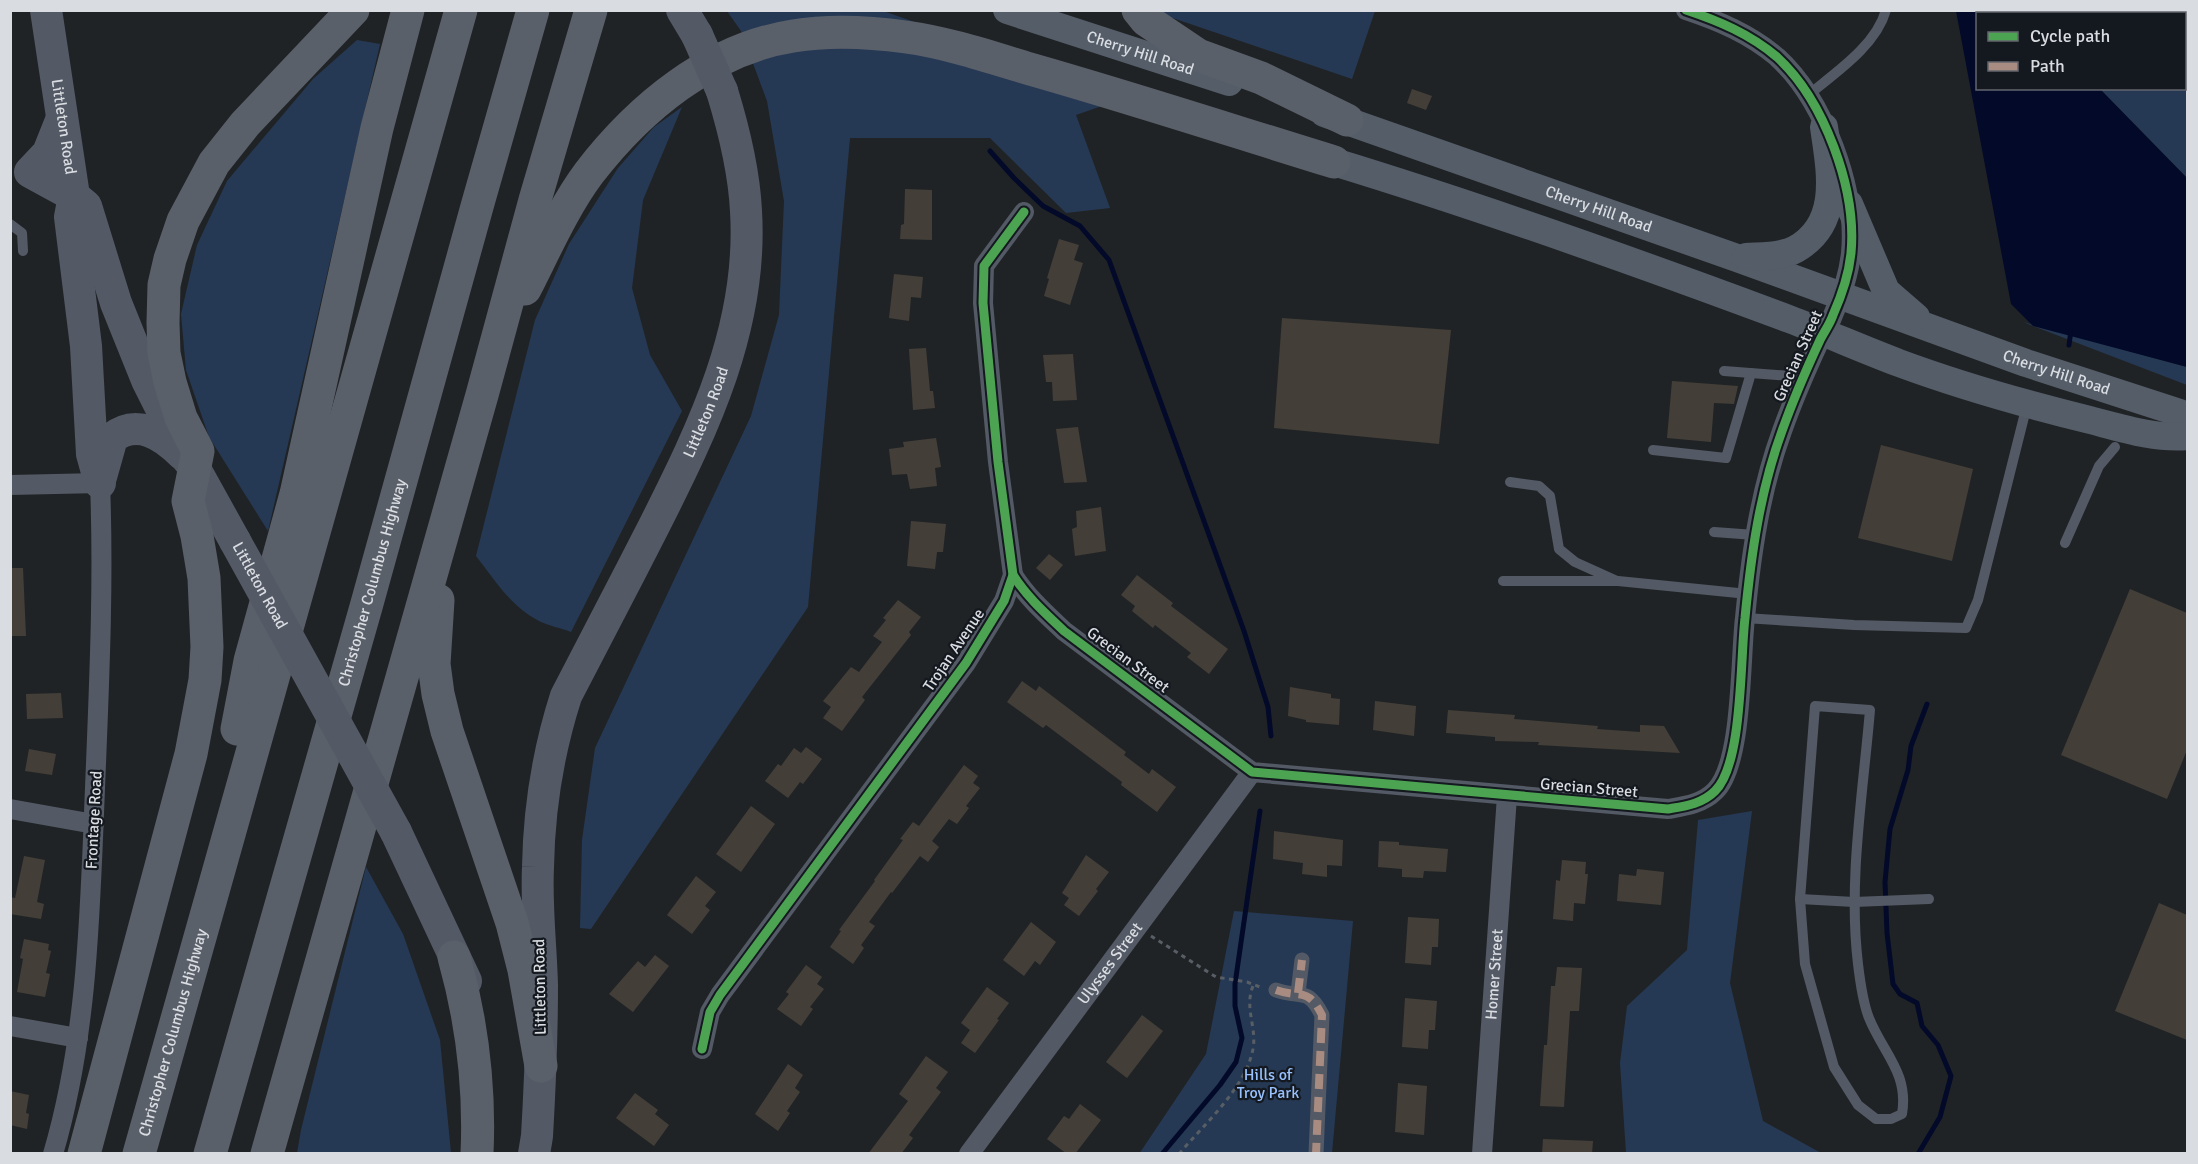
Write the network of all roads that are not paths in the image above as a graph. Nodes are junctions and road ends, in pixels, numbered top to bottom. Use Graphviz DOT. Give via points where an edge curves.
graph roads {
  1 [pos="46,10"];
  2 [pos="353,10"];
  3 [pos="408,10"];
  4 [pos="461,10"];
  5 [pos="533,10"];
  6 [pos="591,10"];
  7 [pos="1007,10"];
  8 [pos="1138,10"];
  9 [pos="1686,10"];
  10 [pos="1886,10"];
  11 [pos="690,23"];
  12 [pos="1807,96"];
  13 [pos="62,118"];
  14 [pos="1347,120"];
  15 [pos="1824,127"];
  16 [pos="1334,162"];
  17 [pos="20,171"];
  18 [pos="74,196"];
  19 [pos="1849,204"];
  20 [pos="1024,212"];
  21 [pos="10,224"];
  22 [pos="22,251"];
  23 [pos="1737,258"];
  24 [pos="1840,295"];
  25 [pos="1931,330"];
  26 [pos="1823,332"];
  27 [pos="495,346"];
  28 [pos="1724,371"];
  29 [pos="1752,373"];
  30 [pos="1804,377"];
  31 [pos="2027,405"];
  32 [pos="2187,418"];
  33 [pos="2187,436"];
  34 [pos="2115,447"];
  35 [pos="1653,450"];
  36 [pos="190,462"];
  37 [pos="1510,482"];
  38 [pos="100,483"];
  39 [pos="10,485"];
  40 [pos="1714,532"];
  41 [pos="1755,535"];
  42 [pos="441,540"];
  43 [pos="2065,543"];
  44 [pos="1013,575"];
  45 [pos="1503,581"];
  46 [pos="1617,581"];
  47 [pos="1748,594"];
  48 [pos="1745,618"];
  49 [pos="1252,772"];
  50 [pos="1507,796"];
  51 [pos="10,809"];
  52 [pos="94,825"];
  53 [pos="353,849"];
  54 [pos="1800,899"];
  55 [pos="1929,899"];
  56 [pos="1854,902"];
  57 [pos="199,934"];
  58 [pos="454,957"];
  59 [pos="1302,960"];
  60 [pos="1276,990"];
  61 [pos="1298,993"];
  62 [pos="10,1026"];
  63 [pos="78,1038"];
  64 [pos="702,1049"];
  65 [pos="540,1066"];
  66 [pos="53,1154"];
  67 [pos="84,1154"];
  68 [pos="139,1154"];
  69 [pos="210,1154"];
  70 [pos="267,1154"];
  71 [pos="284,1154"];
  72 [pos="477,1154"];
  73 [pos="492,1154"];
  74 [pos="534,1154"];
  75 [pos="969,1154"];
  76 [pos="1316,1154"];
  77 [pos="1482,1154"];
  1 -- 13 [label="main road, Littleton Road"];
  2 -- 36 [label="highway" via="245,124 214,163 183,221 164,285 164,353 181,418 198,451"];
  3 -- 57 [label="highway" via="377,128 296,494 250,661"];
  4 -- 57 [label="highway, Christopher Columbus Highway"];
  5 -- 69 [label="highway, Christopher Columbus Highway"];
  6 -- 27 [label="highway"];
  7 -- 14 [label="main road, Cherry Hill Road"];
  8 -- 14 [label="highway" via="1146,20 1198,55 1261,78"];
  9 -- 12 [label="street, Grecian Street" via="1755,40 1777,57"];
  10 -- 12 [label="lane" via="1884,19 1858,55"];
  11 -- 65 [label="main road, Littleton Road, bridge" via="722,91 734,129 747,213 745,268 726,364 696,442 566,696 555,729 545,782 537,869 542,984"];
  12 -- 15 [label="street, Grecian Street"];
  13 -- 17 [label="main road" via="48,153"];
  13 -- 18 [label="main road, Littleton Road"];
  14 -- 23 [label="main road, Cherry Hill Road"];
  15 -- 19 [label="street, Grecian Street" via="1840,161"];
  15 -- 23 [label="main road" via="1830,196 1815,233 1795,250"];
  16 -- 26 [label="main road, Cherry Hill Road" via="1542,230"];
  16 -- 27 [label="highway" via="1124,95 947,45 874,34 822,33 785,38 733,54 699,72 654,103 613,145 588,174 561,218"];
  17 -- 18 [label="main road"];
  18 -- 36 [label="main road, Littleton Road" via="86,206 116,303 147,381"];
  18 -- 38 [label="main road" via="70,217 86,346 92,454"];
  19 -- 24 [label="street, Grecian Street" via="1851,253"];
  19 -- 25 [label="main road" via="1886,291"];
  20 -- 44 [label="street, Trojan Avenue" via="984,266 983,303"];
  21 -- 22 [label="lane" via="22,233"];
  23 -- 24 [label="main road, Cherry Hill Road"];
  24 -- 25 [label="main road, Cherry Hill Road"];
  24 -- 26 [label="street, Grecian Street"];
  25 -- 32 [label="main road, Cherry Hill Road"];
  26 -- 30 [label="street, Grecian Street"];
  26 -- 31 [label="main road, Cherry Hill Road"];
  27 -- 42 [label="highway"];
  28 -- 29 [label="lane"];
  29 -- 30 [label="lane"];
  29 -- 35 [label="lane" via="1726,458"];
  30 -- 41 [label="street, Grecian Street" via="1782,432"];
  31 -- 33 [label="main road, Cherry Hill Road" via="2172,438"];
  31 -- 48 [label="lane" via="1978,600 1966,628"];
  34 -- 43 [label="lane" via="2099,466"];
  36 -- 38 [label="main road" via="155,433 125,430 112,438"];
  36 -- 58 [label="main road, Littleton Road, bridge" via="396,832"];
  36 -- 67 [label="highway" via="188,501 207,606 206,669 199,718"];
  37 -- 46 [label="lane" via="1539,486 1550,496 1559,549 1575,562"];
  38 -- 39 [label="street"];
  38 -- 52 [label="street, Frontage Road" via="102,582"];
  40 -- 41 [label="lane"];
  41 -- 47 [label="street, Grecian Street"];
  42 -- 53 [label="highway"];
  42 -- 65 [label="highway" via="434,664 438,694 512,923 527,982"];
  44 -- 49 [label="street, Grecian Street" via="1037,606 1064,631"];
  44 -- 64 [label="street, Trojan Avenue" via="1004,602 966,663 720,995 710,1012"];
  45 -- 46 [label="lane"];
  46 -- 47 [label="lane"];
  47 -- 48 [label="street, Grecian Street"];
  48 -- 50 [label="street, Grecian Street" via="1732,757 1723,780 1706,798 1668,809"];
  49 -- 50 [label="street, Grecian Street"];
  49 -- 75 [label="street, Ulysses Street"];
  50 -- 77 [label="street, Homer Street"];
  51 -- 52 [label="street"];
  52 -- 63 [label="street, Frontage Road" via="86,972"];
  53 -- 70 [label="highway"];
  53 -- 71 [label="highway"];
  54 -- 56 [label="lane"];
  54 -- 56 [label="lane" via="1815,706 1870,710"];
  54 -- 56 [label="lane" via="1804,964 1834,1067 1858,1105 1876,1119 1891,1119 1902,1114 1905,1097 1900,1075 1868,1017 1858,965"];
  55 -- 56 [label="lane"];
  57 -- 68 [label="highway, Christopher Columbus Highway"];
  58 -- 72 [label="highway" via="465,994 477,1077"];
  58 -- 73 [label="main road, Littleton Road" via="471,992 487,1058"];
  59 -- 61 [label="street"];
  60 -- 61 [label="street"];
  61 -- 76 [label="street" via="1316,1003 1322,1015"];
  62 -- 63 [label="street"];
  63 -- 66 [label="street, Frontage Road"];
  65 -- 74 [label="main road, Littleton Road"];
}
